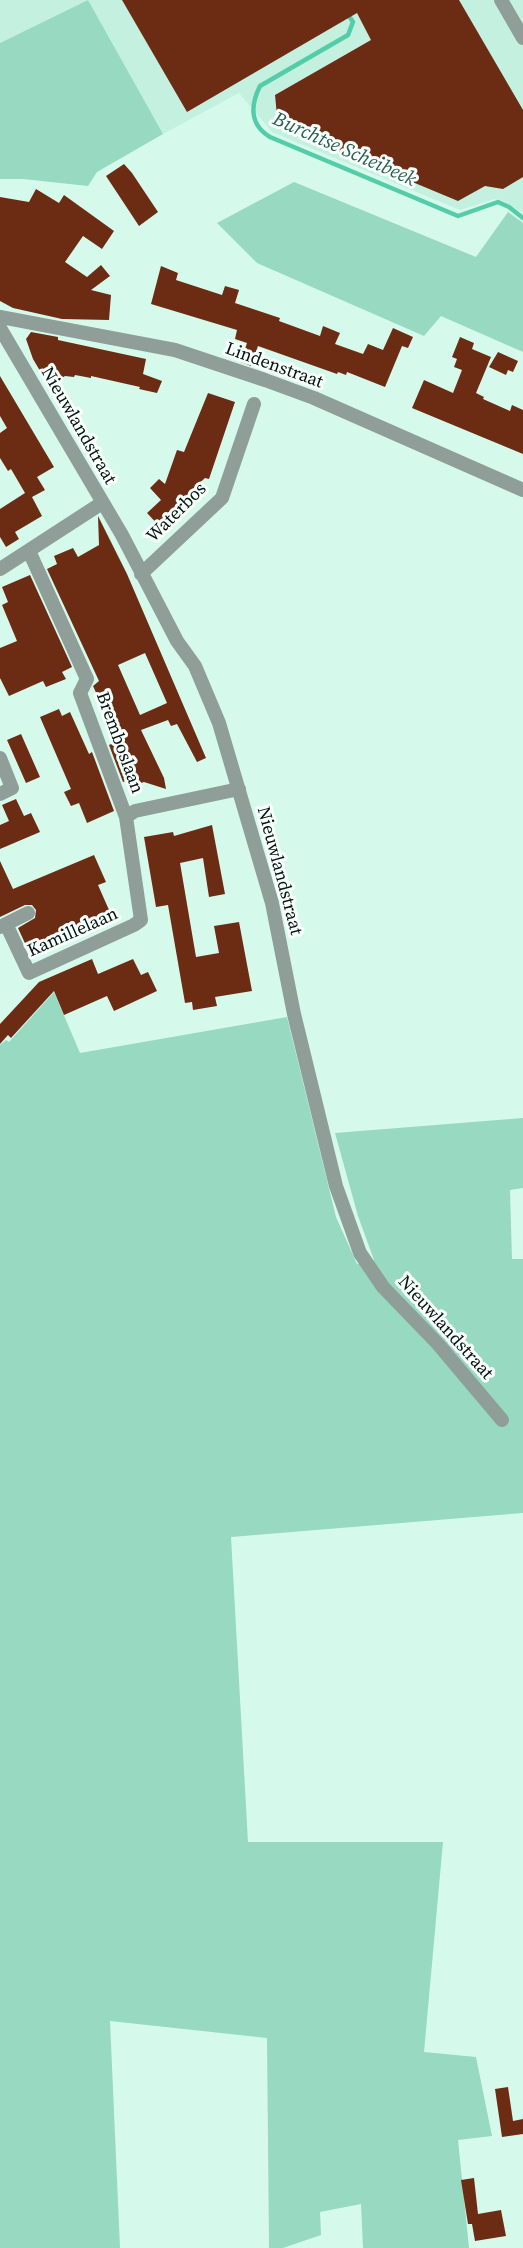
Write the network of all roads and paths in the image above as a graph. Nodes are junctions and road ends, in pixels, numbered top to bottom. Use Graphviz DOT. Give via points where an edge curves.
graph roads {
  1 [pos="501,0"];
  2 [pos="523,38"];
  3 [pos="0,317"];
  4 [pos="0,328"];
  5 [pos="254,404"];
  6 [pos="523,490"];
  7 [pos="102,503"];
  8 [pos="29,551"];
  9 [pos="0,569"];
  10 [pos="141,574"];
  11 [pos="0,758"];
  12 [pos="239,789"];
  13 [pos="0,794"];
  14 [pos="126,817"];
  15 [pos="28,913"];
  16 [pos="3,926"];
  17 [pos="502,1420"];
  1 -- 2 [label="street"];
  3 -- 6 [label="street, Lindenstraat" via="186,354 314,398"];
  4 -- 7 [label="street, Nieuwlandstraat"];
  5 -- 10 [label="street, Waterbos" via="222,498"];
  7 -- 8 [label="street"];
  7 -- 10 [label="street, Nieuwlandstraat"];
  8 -- 9 [label="street"];
  8 -- 14 [label="street, Bremboslaan" via="87,680 80,693"];
  10 -- 12 [label="street, Nieuwlandstraat" via="195,666 219,723"];
  11 -- 13 [label="street" via="12,788"];
  12 -- 14 [label="street" via="135,811"];
  12 -- 17 [label="street, Nieuwlandstraat" via="272,903 294,1014 336,1186 360,1253 383,1287"];
  14 -- 16 [label="street, Kamillelaan" via="141,920 29,973"];
  15 -- 16 [label="street, Kamillelaan"];
}
